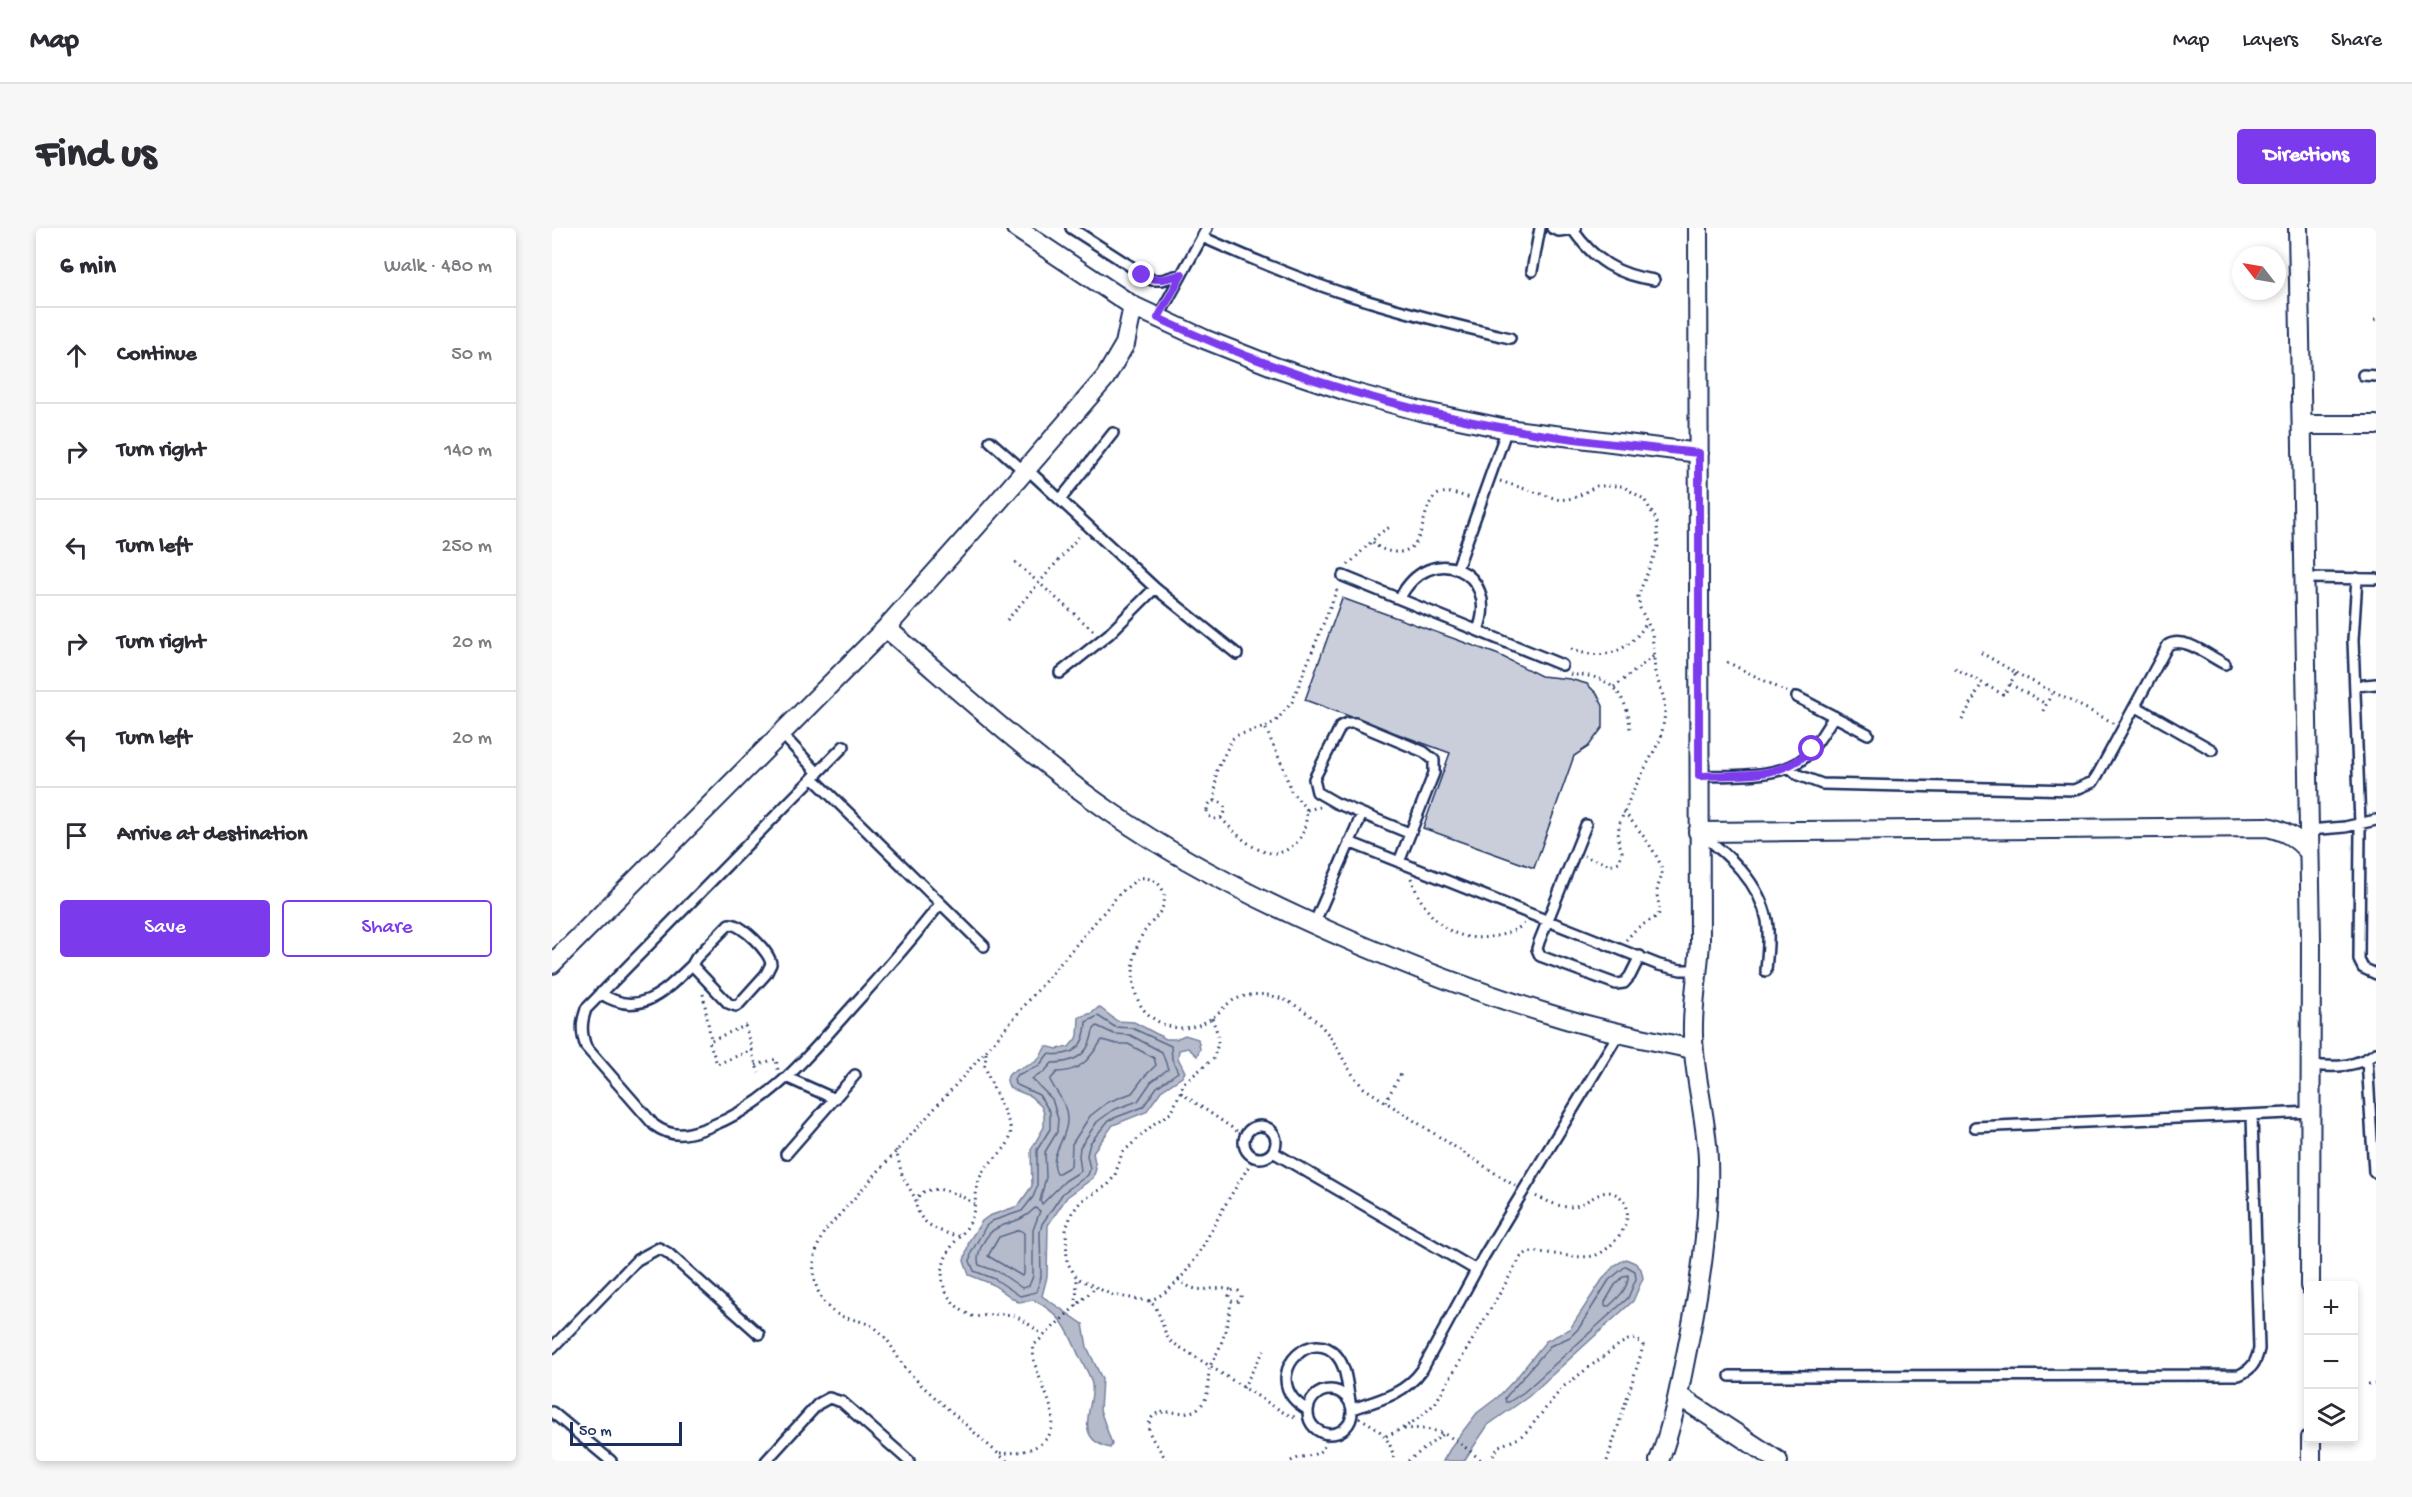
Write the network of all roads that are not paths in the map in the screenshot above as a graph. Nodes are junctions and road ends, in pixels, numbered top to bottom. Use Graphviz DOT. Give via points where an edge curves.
graph roads {
  1 [pos="1016,228"];
  2 [pos="1071,228"];
  3 [pos="1540,228"];
  4 [pos="1552,228"];
  5 [pos="1698,228"];
  6 [pos="2298,228"];
  7 [pos="1576,229"];
  8 [pos="1204,232"];
  9 [pos="1532,271"];
  10 [pos="1182,274"];
  11 [pos="1654,280"];
  12 [pos="1133,306"];
  13 [pos="1158,318"];
  14 [pos="1510,338"];
  15 [pos="2363,375"];
  16 [pos="2376,376"];
  17 [pos="2303,424"];
  18 [pos="2376,425"];
  19 [pos="1507,429"];
  20 [pos="1113,433"];
  21 [pos="990,441"];
  22 [pos="1699,453"];
  23 [pos="1026,471"];
  24 [pos="1060,500"];
  25 [pos="1458,569"];
  26 [pos="1343,576"];
  27 [pos="2306,578"];
  28 [pos="2357,579"];
  29 [pos="2376,579"];
  30 [pos="1155,588"];
  31 [pos="1400,598"];
  32 [pos="886,628"];
  33 [pos="1478,630"];
  34 [pos="1237,654"];
  35 [pos="2225,664"];
  36 [pos="1562,665"];
  37 [pos="1060,673"];
  38 [pos="2376,684"];
  39 [pos="2355,686"];
  40 [pos="1797,697"];
  41 [pos="2135,706"];
  42 [pos="1834,716"];
  43 [pos="781,733"];
  44 [pos="1868,734"];
  45 [pos="844,746"];
  46 [pos="2212,750"];
  47 [pos="1789,767"];
  48 [pos="816,775"];
  49 [pos="1699,776"];
  50 [pos="1362,814"];
  51 [pos="2376,820"];
  52 [pos="2360,824"];
  53 [pos="1586,825"];
  54 [pos="2309,830"];
  55 [pos="1698,832"];
  56 [pos="1409,833"];
  57 [pos="1349,842"];
  58 [pos="2309,852"];
  59 [pos="1402,863"];
  60 [pos="940,904"];
  61 [pos="1547,920"];
  62 [pos="1314,924"];
  63 [pos="984,946"];
  64 [pos="1640,956"];
  65 [pos="552,964"];
  66 [pos="692,965"];
  67 [pos="1698,970"];
  68 [pos="1766,971"];
  69 [pos="2376,974"];
  70 [pos="600,993"];
  71 [pos="1619,1033"];
  72 [pos="1693,1049"];
  73 [pos="2376,1053"];
  74 [pos="2367,1059"];
  75 [pos="2312,1065"];
  76 [pos="855,1075"];
  77 [pos="785,1081"];
  78 [pos="835,1099"];
  79 [pos="2312,1112"];
  80 [pos="2252,1115"];
  81 [pos="2373,1122"];
  82 [pos="1975,1127"];
  83 [pos="1273,1152"];
  84 [pos="786,1154"];
  85 [pos="2374,1172"];
  86 [pos="1476,1270"];
  87 [pos="2310,1281"];
  88 [pos="759,1334"];
  89 [pos="552,1348"];
  90 [pos="1730,1376"];
  91 [pos="1678,1396"];
  92 [pos="1351,1408"];
  93 [pos="552,1412"];
  94 [pos="1308,1415"];
  95 [pos="2311,1443"];
  96 [pos="611,1461"];
  97 [pos="765,1461"];
  98 [pos="909,1461"];
  99 [pos="1659,1461"];
  100 [pos="1778,1461"];
  101 [pos="2311,1461"];
  1 -- 12 [label="street"];
  2 -- 10 [label="lane" via="1152,280"];
  3 -- 9 [label="lane"];
  4 -- 7 [label="lane"];
  5 -- 22 [label="street"];
  6 -- 17 [label="street"];
  7 -- 11 [label="lane" via="1599,260 1634,277"];
  8 -- 10 [label="lane"];
  8 -- 14 [label="lane" via="1277,269 1353,297"];
  10 -- 13 [label="lane"];
  12 -- 13 [label="street"];
  12 -- 23 [label="street" via="1125,344 1116,362"];
  13 -- 19 [label="street" via="1275,367 1347,391"];
  15 -- 16 [label="lane"];
  17 -- 18 [label="street"];
  17 -- 27 [label="street"];
  19 -- 22 [label="street"];
  19 -- 25 [label="lane"];
  20 -- 24 [label="lane"];
  21 -- 23 [label="lane"];
  22 -- 49 [label="street"];
  23 -- 24 [label="lane"];
  23 -- 32 [label="street"];
  24 -- 30 [label="lane"];
  25 -- 31 [label="lane" via="1424,570 1406,585"];
  25 -- 33 [label="lane" via="1476,584 1481,595 1484,606"];
  26 -- 31 [label="lane"];
  27 -- 28 [label="lane"];
  27 -- 54 [label="street"];
  28 -- 29 [label="lane"];
  28 -- 39 [label="lane"];
  30 -- 34 [label="lane"];
  30 -- 37 [label="lane" via="1103,639"];
  31 -- 33 [label="lane"];
  32 -- 43 [label="street"];
  32 -- 62 [label="street" via="1111,813 1228,884"];
  33 -- 36 [label="lane"];
  35 -- 41 [label="lane" via="2183,643 2172,642"];
  38 -- 39 [label="lane"];
  39 -- 52 [label="lane"];
  40 -- 42 [label="lane"];
  41 -- 46 [label="lane"];
  41 -- 47 [label="lane" via="2093,782 2074,790 1822,784"];
  42 -- 44 [label="lane"];
  42 -- 47 [label="lane" via="1812,749"];
  43 -- 48 [label="lane"];
  43 -- 65 [label="street"];
  45 -- 48 [label="lane"];
  47 -- 49 [label="lane" via="1773,772"];
  48 -- 60 [label="lane"];
  48 -- 70 [label="lane"];
  49 -- 55 [label="street"];
  50 -- 56 [label="lane"];
  50 -- 56 [label="lane" via="1322,796 1314,786 1316,773 1337,731 1348,723 1424,752 1434,760 1434,772"];
  50 -- 57 [label="lane"];
  51 -- 52 [label="lane"];
  52 -- 54 [label="lane"];
  52 -- 69 [label="lane" via="2359,960 2363,968"];
  53 -- 61 [label="lane"];
  54 -- 58 [label="street"];
  55 -- 58 [label="street" via="2267,827 2298,839"];
  55 -- 67 [label="street"];
  55 -- 68 [label="lane" via="1730,856 1754,888 1767,919"];
  56 -- 59 [label="lane"];
  57 -- 59 [label="lane"];
  57 -- 62 [label="lane"];
  58 -- 75 [label="street"];
  59 -- 61 [label="lane"];
  60 -- 63 [label="lane"];
  60 -- 77 [label="lane" via="896,959"];
  61 -- 64 [label="lane"];
  61 -- 64 [label="lane" via="1537,949 1546,961 1616,984 1624,983 1630,976"];
  62 -- 71 [label="street" via="1488,995"];
  64 -- 67 [label="lane" via="1670,969"];
  66 -- 66 [label="lane" via="729,924 740,926 771,959 770,970 736,1006 728,1003"];
  66 -- 70 [label="lane" via="662,992 641,1002 626,1005"];
  67 -- 72 [label="street"];
  70 -- 77 [label="lane" via="586,1009 582,1022 586,1047 663,1132 686,1135 722,1122"];
  71 -- 72 [label="street"];
  71 -- 86 [label="lane"];
  72 -- 91 [label="street" via="1705,1124 1707,1204 1700,1284"];
  73 -- 74 [label="lane"];
  74 -- 75 [label="lane" via="2342,1066"];
  74 -- 81 [label="lane"];
  75 -- 79 [label="street"];
  76 -- 78 [label="lane"];
  77 -- 78 [label="lane"];
  78 -- 84 [label="lane"];
  79 -- 80 [label="lane"];
  79 -- 87 [label="street"];
  80 -- 82 [label="lane"];
  80 -- 90 [label="lane" via="2259,1349 2250,1370 2239,1375"];
  81 -- 85 [label="lane"];
  83 -- 83 [label="lane" via="1276,1141 1272,1131 1257,1126 1248,1131 1244,1146 1249,1155 1265,1158"];
  83 -- 86 [label="lane"];
  86 -- 92 [label="lane" via="1413,1383 1401,1392"];
  88 -- 89 [label="lane" via="659,1248 637,1260"];
  91 -- 99 [label="street"];
  91 -- 100 [label="street"];
  92 -- 94 [label="lane" via="1343,1394 1325,1390 1311,1402"];
  92 -- 94 [label="lane" via="1350,1423 1336,1434 1319,1432"];
  92 -- 94 [label="lane" via="1337,1356 1316,1346 1295,1356 1286,1377 1293,1398"];
  93 -- 96 [label="lane"];
  95 -- 101 [label="street"];
  97 -- 98 [label="lane" via="823,1399 829,1398 842,1402"];
}
